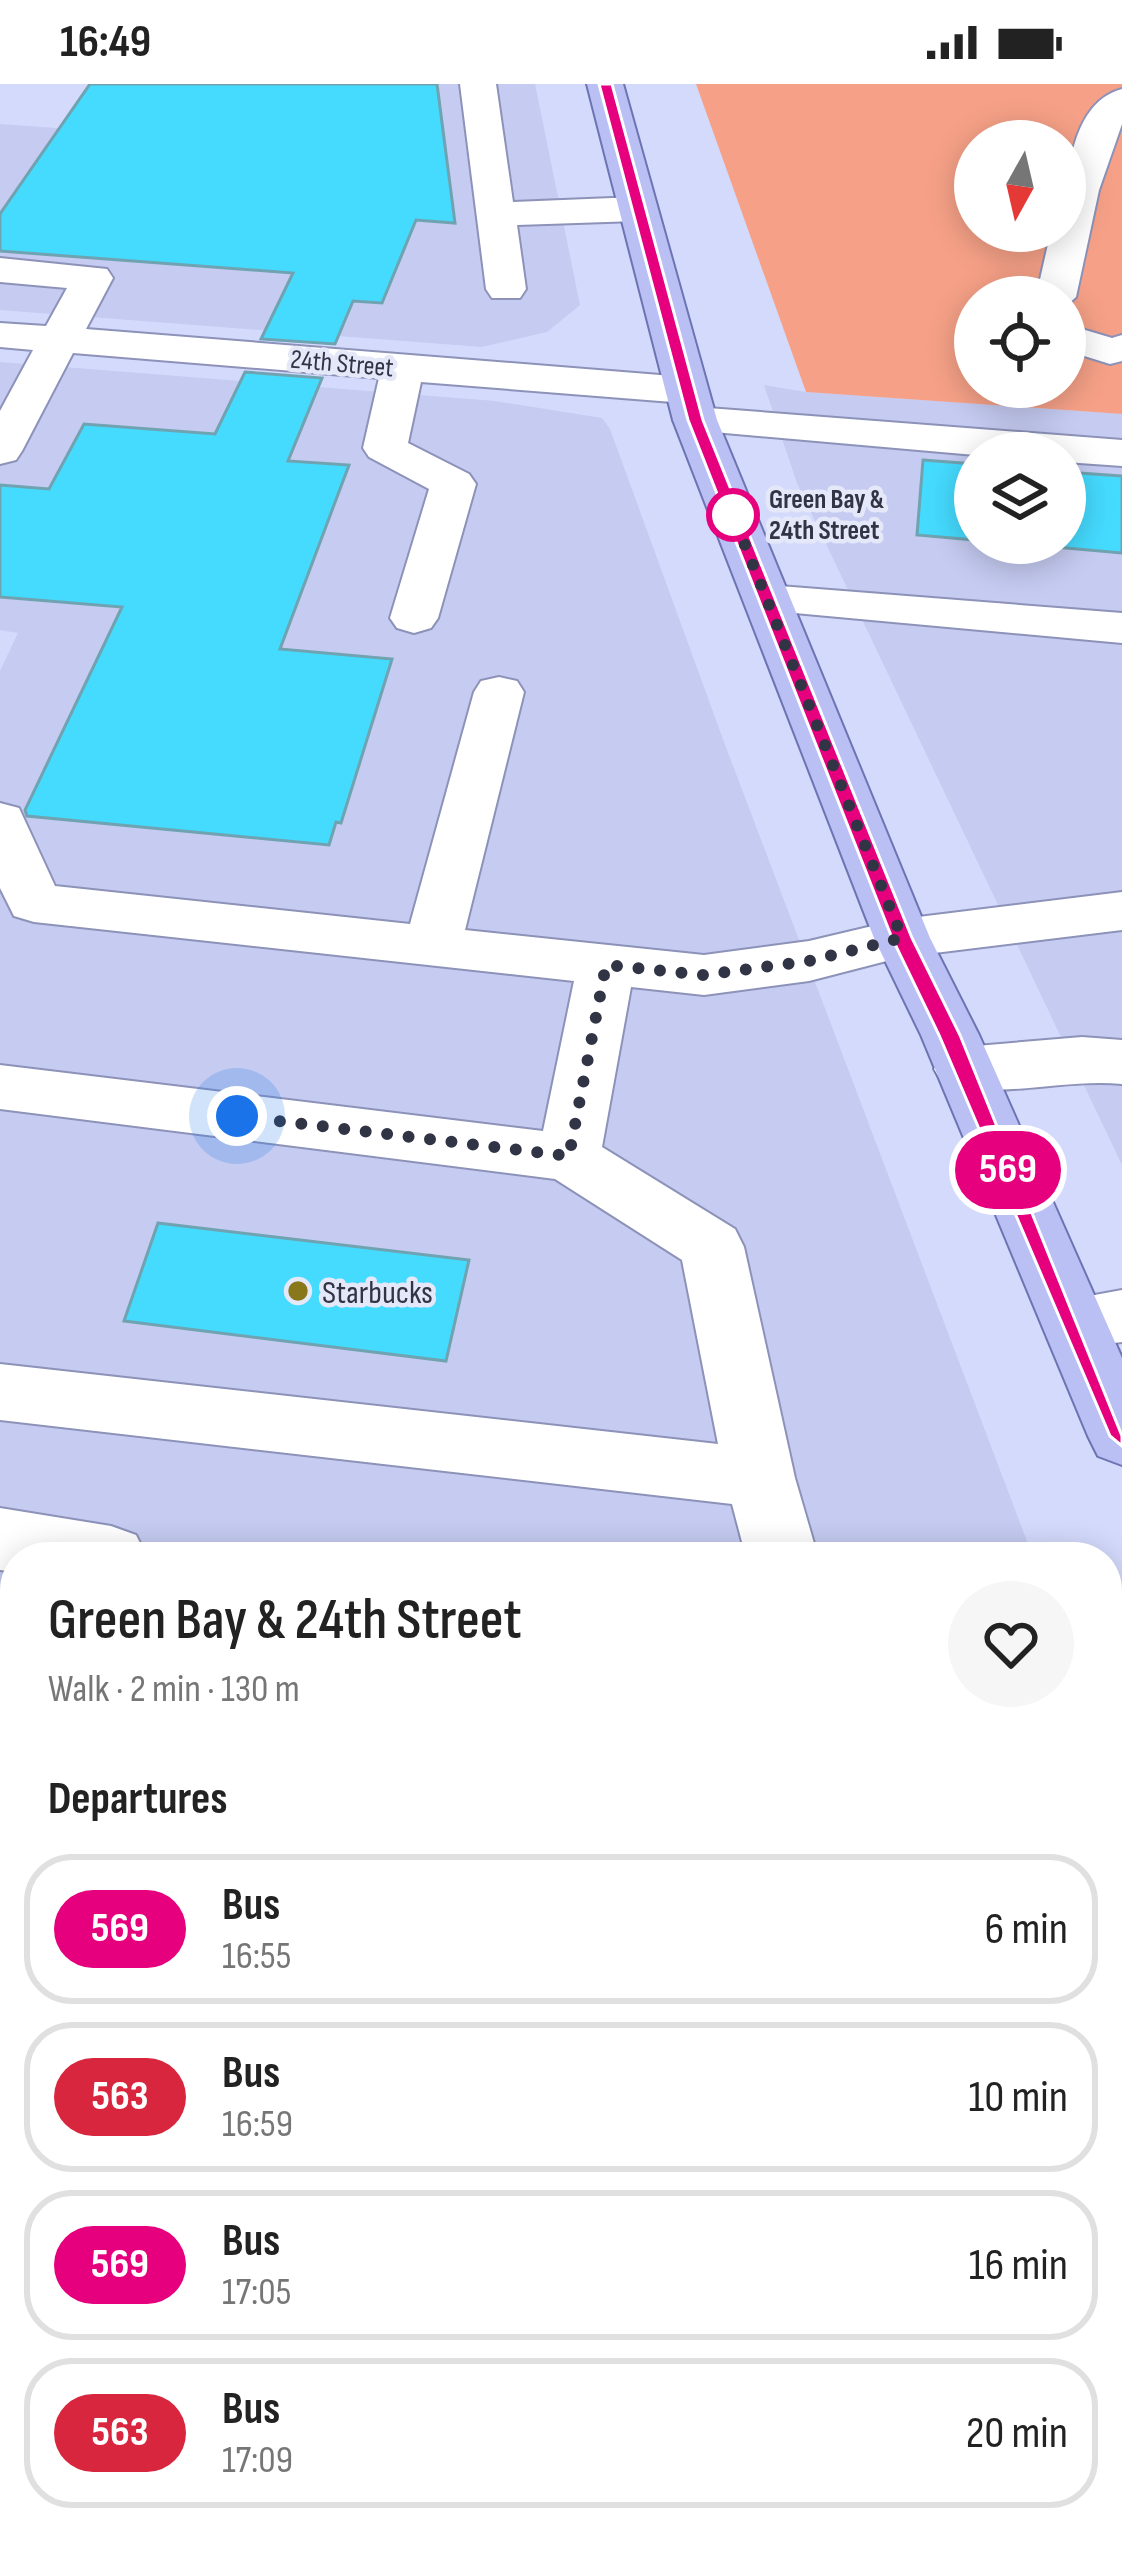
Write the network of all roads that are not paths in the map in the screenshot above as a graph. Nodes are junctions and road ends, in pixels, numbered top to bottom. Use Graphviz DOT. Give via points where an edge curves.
graph roads {
  1 [pos="478,84"];
  2 [pos="605,84"];
  3 [pos="1122,100"];
  4 [pos="637,209"];
  5 [pos="496,214"];
  6 [pos="0,270"];
  7 [pos="1061,276"];
  8 [pos="506,289"];
  9 [pos="0,335"];
  10 [pos="59,340"];
  11 [pos="1086,344"];
  12 [pos="1122,348"];
  13 [pos="401,368"];
  14 [pos="690,405"];
  15 [pos="0,451"];
  16 [pos="1122,453"];
  17 [pos="767,599"];
  18 [pos="414,618"];
  19 [pos="1122,628"];
  20 [pos="499,692"];
  21 [pos="0,820"];
  22 [pos="1122,911"];
  23 [pos="902,938"];
  24 [pos="432,948"];
  25 [pos="606,965"];
  26 [pos="1122,1062"];
  27 [pos="964,1069"];
  28 [pos="0,1087"];
  29 [pos="569,1156"];
  30 [pos="1098,1319"];
  31 [pos="0,1392"];
  32 [pos="1122,1436"];
  33 [pos="760,1478"];
  34 [pos="778,1542"];
  1 -- 5 [label="street"];
  2 -- 4 [label="main road"];
  3 -- 7 [label="street" via="1108,108 1089,161"];
  4 -- 5 [label="street"];
  4 -- 14 [label="main road"];
  5 -- 8 [label="street"];
  6 -- 10 [label="street" via="94,278"];
  9 -- 10 [label="street, 24th Street"];
  10 -- 13 [label="street, 24th Street"];
  10 -- 15 [label="street"];
  11 -- 12 [label="street"];
  13 -- 14 [label="street, 24th Street"];
  13 -- 18 [label="street" via="385,448 453,484"];
  14 -- 16 [label="street, 24th Street"];
  14 -- 17 [label="main road"];
  17 -- 19 [label="street"];
  17 -- 23 [label="main road"];
  20 -- 24 [label="street"];
  21 -- 24 [label="street" via="34,903"];
  22 -- 23 [label="street"];
  23 -- 25 [label="street" via="704,975"];
  23 -- 27 [label="main road"];
  24 -- 25 [label="street"];
  25 -- 29 [label="street"];
  26 -- 27 [label="street"];
  27 -- 30 [label="main road"];
  28 -- 29 [label="street"];
  29 -- 33 [label="street" via="712,1247"];
  30 -- 32 [label="main road"];
  31 -- 33 [label="street"];
  33 -- 34 [label="street"];
}
